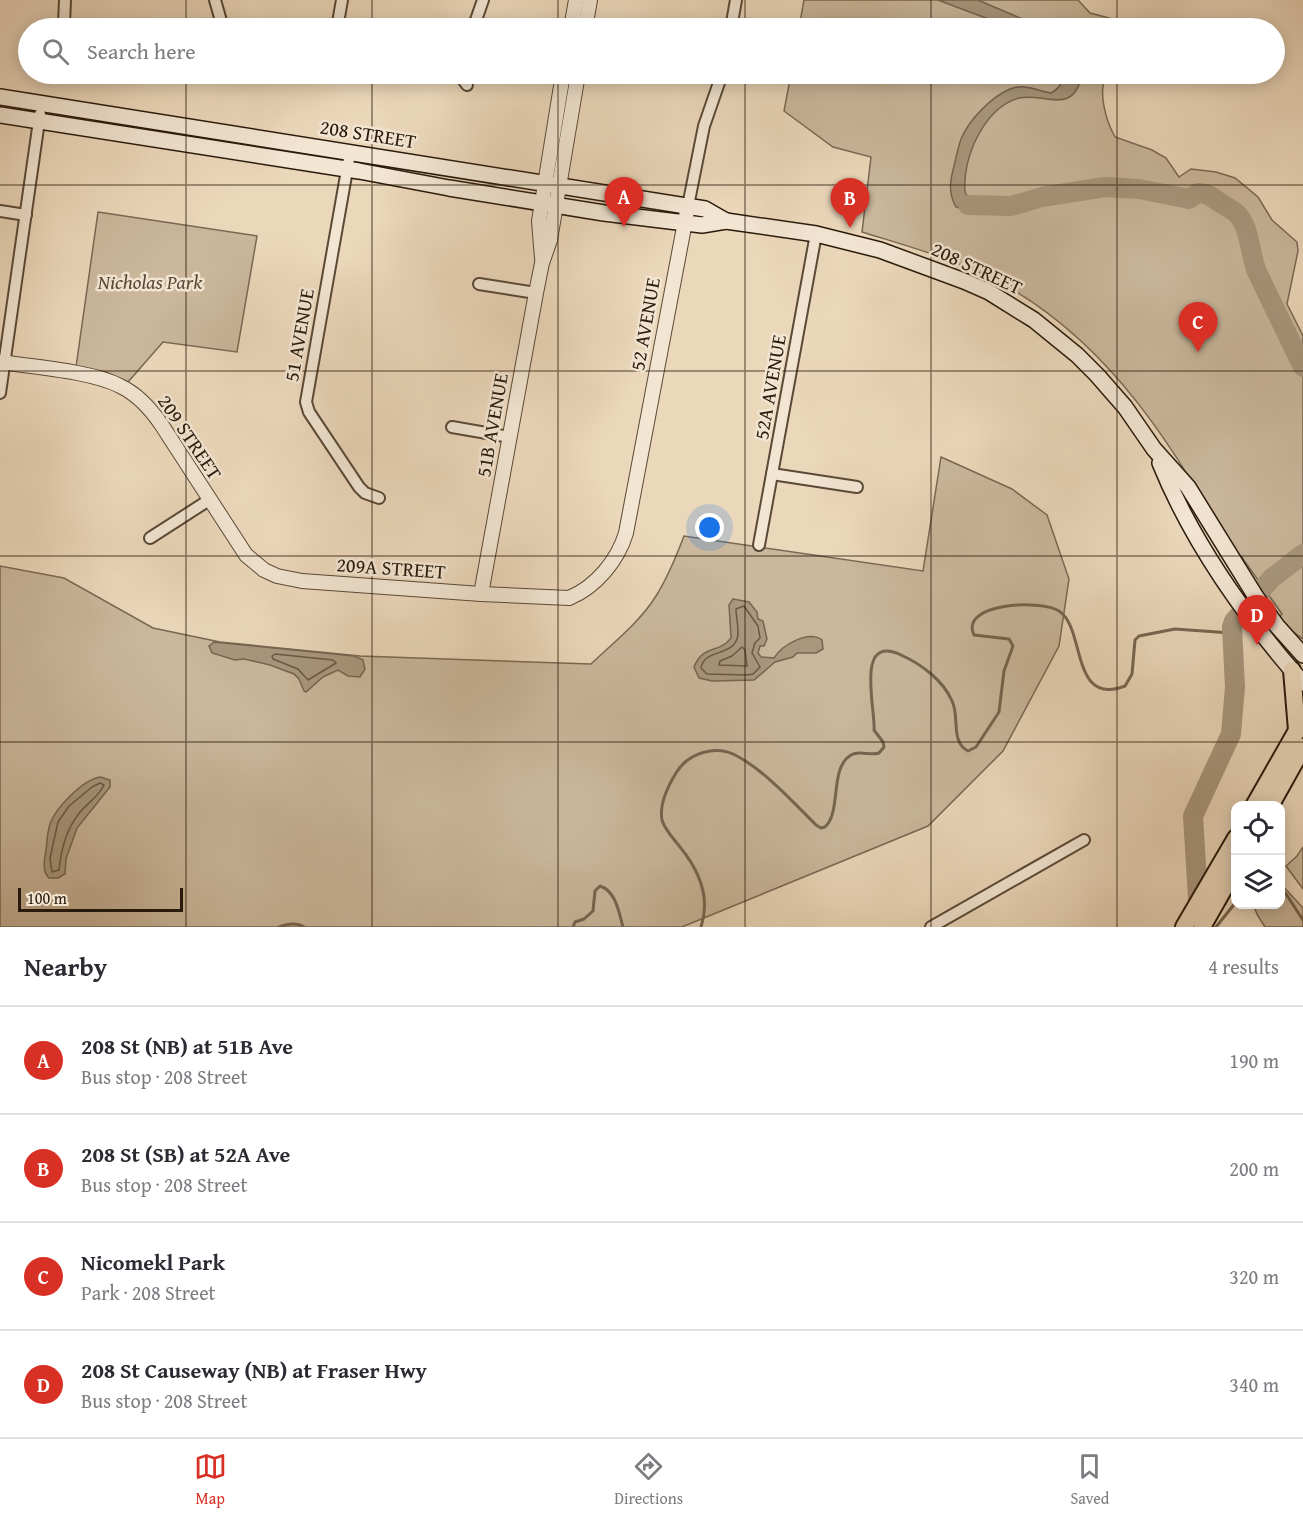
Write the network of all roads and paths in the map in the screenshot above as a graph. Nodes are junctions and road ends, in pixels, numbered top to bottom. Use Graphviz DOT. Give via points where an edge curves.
graph roads {
  1 [pos="65,0"];
  2 [pos="214,0"];
  3 [pos="342,0"];
  4 [pos="483,0"];
  5 [pos="576,0"];
  6 [pos="590,0"];
  7 [pos="736,0"];
  8 [pos="64,18"];
  9 [pos="220,18"];
  10 [pos="339,18"];
  11 [pos="477,18"];
  12 [pos="573,18"];
  13 [pos="587,18"];
  14 [pos="733,18"];
  15 [pos="562,84"];
  16 [pos="576,84"];
  17 [pos="719,84"];
  18 [pos="0,97"];
  19 [pos="42,104"];
  20 [pos="0,115"];
  21 [pos="39,121"];
  22 [pos="350,153"];
  23 [pos="347,170"];
  24 [pos="551,185"];
  25 [pos="548,204"];
  26 [pos="688,206"];
  27 [pos="0,211"];
  28 [pos="26,215"];
  29 [pos="726,221"];
  30 [pos="684,222"];
  31 [pos="816,234"];
  32 [pos="479,284"];
  33 [pos="536,293"];
  34 [pos="2,362"];
  35 [pos="0,393"];
  36 [pos="453,427"];
  37 [pos="510,437"];
  38 [pos="1154,449"];
  39 [pos="772,474"];
  40 [pos="857,487"];
  41 [pos="379,498"];
  42 [pos="209,500"];
  43 [pos="150,538"];
  44 [pos="759,545"];
  45 [pos="599,576"];
  46 [pos="481,594"];
  47 [pos="1301,650"];
  48 [pos="1292,670"];
  49 [pos="1303,683"];
  50 [pos="1300,725"];
  51 [pos="1303,747"];
  52 [pos="1298,762"];
  53 [pos="1257,801"];
  54 [pos="1273,801"];
  55 [pos="1084,840"];
  56 [pos="1231,846"];
  57 [pos="1231,876"];
  58 [pos="1191,926"];
  59 [pos="931,927"];
  1 -- 8 [label="street"];
  2 -- 9 [label="street"];
  3 -- 10 [label="street"];
  4 -- 11 [label="street"];
  5 -- 12 [label="street"];
  6 -- 13 [label="street"];
  7 -- 14 [label="street"];
  15 -- 24 [label="street, 51B AVENUE"];
  16 -- 24 [label="street, 51B AVENUE"];
  17 -- 26 [label="street, 52 AVENUE" via="704,126"];
  18 -- 19 [label="main road, 208 STREET"];
  19 -- 21 [label="street"];
  19 -- 22 [label="main road, 208 STREET"];
  20 -- 21 [label="main road, 208 STREET"];
  21 -- 23 [label="main road, 208 STREET"];
  21 -- 28 [label="street"];
  22 -- 23 [label="street, 51 AVENUE"];
  22 -- 24 [label="main road, 208 STREET"];
  23 -- 25 [label="main road, 208 STREET"];
  23 -- 41 [label="street, 51 AVENUE" via="306,402 358,487"];
  24 -- 25 [label="street, 51B AVENUE"];
  24 -- 26 [label="main road, 208 STREET"];
  25 -- 30 [label="main road, 208 STREET"];
  25 -- 33 [label="street, 51B AVENUE" via="539,221 542,263"];
  26 -- 29 [label="main road, 208 STREET" via="705,209"];
  26 -- 30 [label="street, 52 AVENUE"];
  27 -- 28 [label="street"];
  28 -- 34 [label="street"];
  29 -- 30 [label="main road, 208 STREET" via="702,225"];
  29 -- 31 [label="main road, 208 STREET"];
  30 -- 45 [label="street, 52 AVENUE" via="626,533 615,559"];
  31 -- 38 [label="main road, 208 STREET" via="923,265 1013,306 1052,334 1097,375"];
  31 -- 39 [label="street, 52A AVENUE"];
  32 -- 33 [label="street"];
  33 -- 37 [label="street, 51B AVENUE"];
  34 -- 35 [label="street"];
  34 -- 42 [label="street, 209 STREET" via="99,378 128,390 152,411"];
  36 -- 37 [label="street"];
  37 -- 46 [label="street, 51B AVENUE"];
  38 -- 47 [label="main road, 208 STREET" via="1188,487 1277,626"];
  38 -- 48 [label="main road, 208 STREET" via="1174,496 1218,572"];
  39 -- 40 [label="street"];
  39 -- 44 [label="street, 52A AVENUE"];
  42 -- 43 [label="street"];
  42 -- 46 [label="street, 209A STREET" via="246,555 277,576"];
  45 -- 46 [label="street, 209A STREET" via="569,598"];
  48 -- 49 [label="main road, 208 STREET"];
  48 -- 50 [label="main road"];
  50 -- 53 [label="main road"];
  51 -- 52 [label="main road"];
  52 -- 54 [label="main road"];
  55 -- 59 [label="street"];
  56 -- 58 [label="main road" via="1208,885"];
  57 -- 58 [label="main road" via="1212,909"];
}
